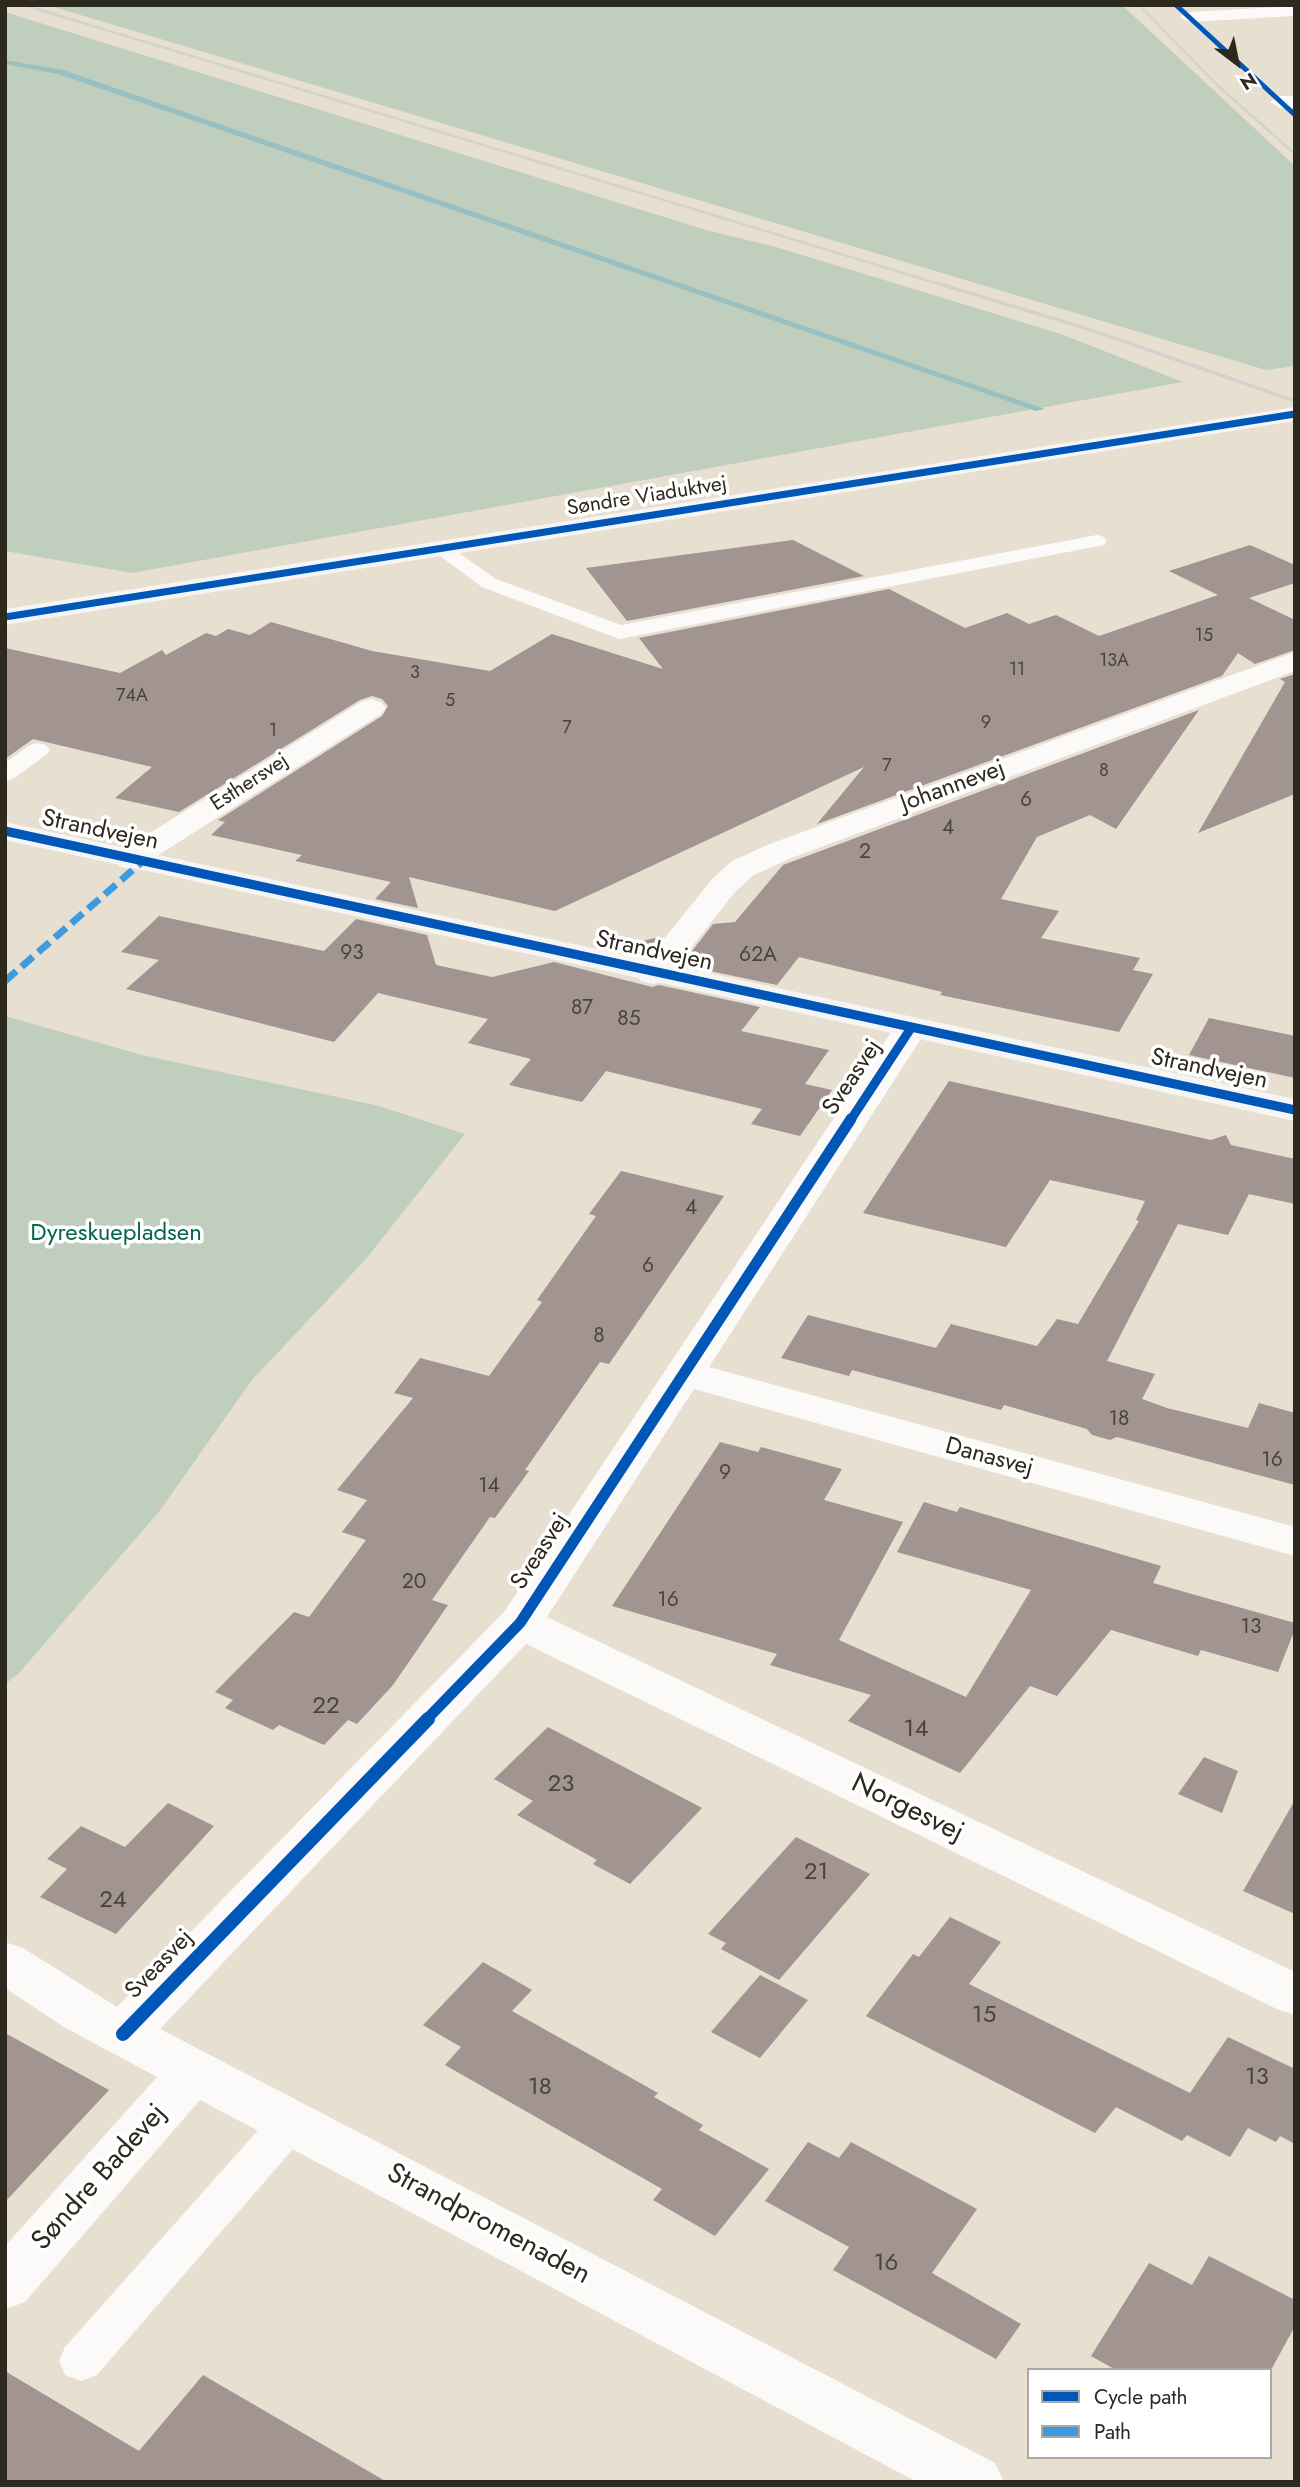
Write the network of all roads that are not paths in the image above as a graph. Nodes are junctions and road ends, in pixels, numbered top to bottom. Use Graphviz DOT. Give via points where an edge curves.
graph roads {
  1 [pos="1295,11"];
  2 [pos="1189,17"];
  3 [pos="1295,414"];
  4 [pos="1097,541"];
  5 [pos="442,550"];
  6 [pos="5,617"];
  7 [pos="1295,661"];
  8 [pos="371,708"];
  9 [pos="38,750"];
  10 [pos="5,774"];
  11 [pos="7,833"];
  12 [pos="130,859"];
  13 [pos="653,974"];
  14 [pos="912,1028"];
  15 [pos="1295,1110"];
  16 [pos="683,1373"];
  17 [pos="1295,1542"];
  18 [pos="520,1623"];
  19 [pos="5,1962"];
  20 [pos="1295,1995"];
  21 [pos="123,2034"];
  22 [pos="195,2070"];
  23 [pos="291,2122"];
  24 [pos="5,2285"];
  25 [pos="81,2361"];
  26 [pos="958,2478"];
  1 -- 2 [label="street"];
  3 -- 5 [label="main road, Søndre Viaduktvej"];
  4 -- 5 [label="lane" via="619,632 489,583"];
  5 -- 6 [label="main road, Søndre Viaduktvej"];
  7 -- 13 [label="street, Johannevej" via="743,868"];
  8 -- 12 [label="street, Esthersvej"];
  9 -- 10 [label="lane"];
  11 -- 12 [label="main road, Strandvejen"];
  12 -- 13 [label="main road, Strandvejen"];
  13 -- 14 [label="main road, Strandvejen"];
  14 -- 15 [label="main road, Strandvejen"];
  14 -- 16 [label="street, Sveasvej"];
  16 -- 17 [label="street, Danasvej"];
  16 -- 18 [label="street, Sveasvej"];
  18 -- 20 [label="street, Norgesvej"];
  18 -- 21 [label="street, Sveasvej"];
  19 -- 21 [label="street, Strandpromenaden"];
  21 -- 22 [label="street, Strandpromenaden"];
  22 -- 23 [label="street, Strandpromenaden"];
  22 -- 24 [label="street, Søndre Badevej"];
  23 -- 25 [label="lane"];
  23 -- 26 [label="street, Strandpromenaden"];
}
